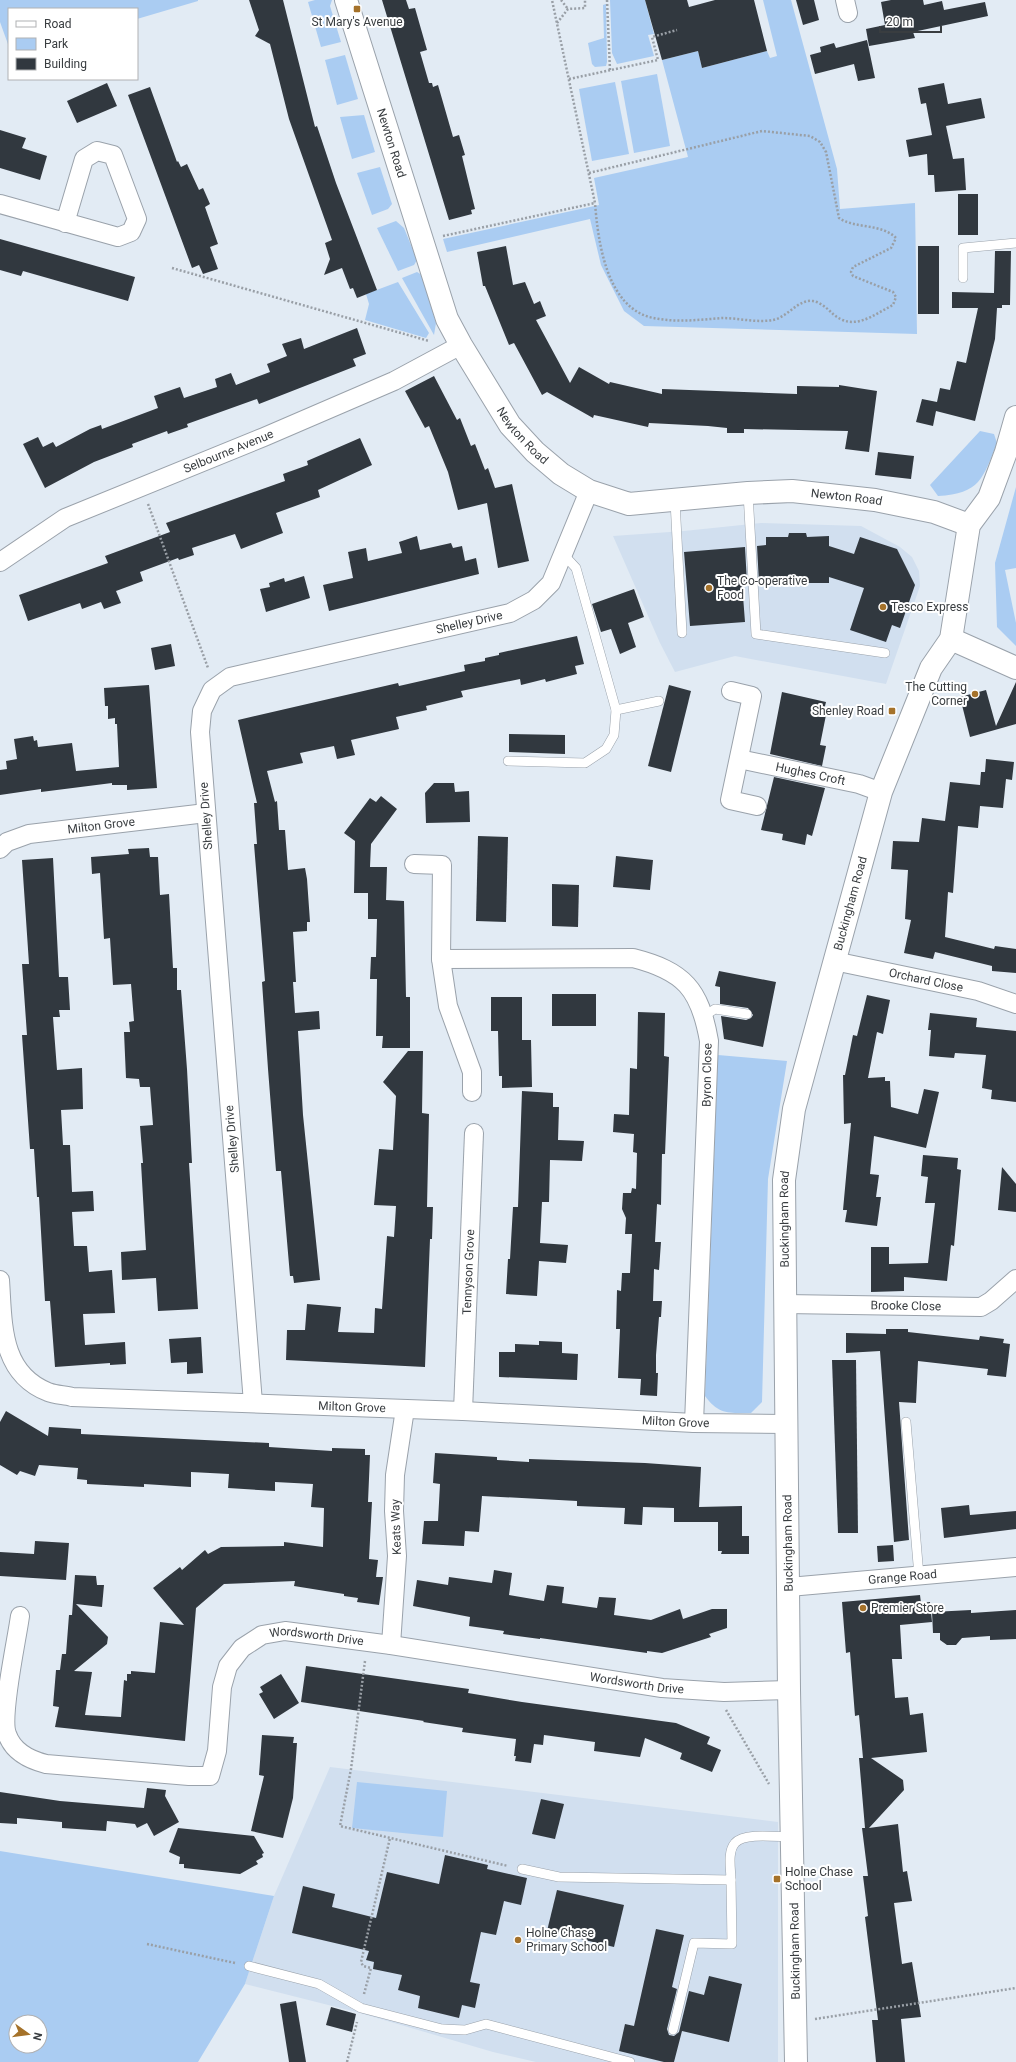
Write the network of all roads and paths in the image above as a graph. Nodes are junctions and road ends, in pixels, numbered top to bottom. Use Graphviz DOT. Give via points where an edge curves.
graph roads {
  1 [pos="346,0"];
  2 [pos="552,0"];
  3 [pos="561,0"];
  4 [pos="586,0"];
  5 [pos="608,0"];
  6 [pos="568,9"];
  7 [pos="557,23"];
  8 [pos="677,30"];
  9 [pos="610,70"];
  10 [pos="569,79"];
  11 [pos="589,173"];
  12 [pos="595,203"];
  13 [pos="0,204"];
  14 [pos="65,223"];
  15 [pos="441,237"];
  16 [pos="1016,243"];
  17 [pos="172,268"];
  18 [pos="963,278"];
  19 [pos="429,341"];
  20 [pos="461,345"];
  21 [pos="1016,417"];
  22 [pos="142,486"];
  23 [pos="589,491"];
  24 [pos="748,493"];
  25 [pos="675,501"];
  26 [pos="969,525"];
  27 [pos="564,555"];
  28 [pos="0,562"];
  29 [pos="682,633"];
  30 [pos="951,639"];
  31 [pos="885,653"];
  32 [pos="1016,668"];
  33 [pos="212,690"];
  34 [pos="731,691"];
  35 [pos="660,701"];
  36 [pos="616,710"];
  37 [pos="738,759"];
  38 [pos="508,761"];
  39 [pos="881,792"];
  40 [pos="756,806"];
  41 [pos="206,813"];
  42 [pos="0,849"];
  43 [pos="414,864"];
  44 [pos="441,959"];
  45 [pos="834,960"];
  46 [pos="1016,1004"];
  47 [pos="747,1014"];
  48 [pos="704,1016"];
  49 [pos="472,1092"];
  50 [pos="474,1133"];
  51 [pos="1016,1278"];
  52 [pos="0,1280"];
  53 [pos="785,1304"];
  54 [pos="253,1403"];
  55 [pos="405,1409"];
  56 [pos="463,1411"];
  57 [pos="906,1422"];
  58 [pos="694,1423"];
  59 [pos="786,1424"];
  60 [pos="1016,1567"];
  61 [pos="919,1576"];
  62 [pos="789,1587"];
  63 [pos="20,1616"];
  64 [pos="390,1645"];
  65 [pos="366,1656"];
  66 [pos="789,1690"];
  67 [pos="724,1706"];
  68 [pos="772,1788"];
  69 [pos="792,1837"];
  70 [pos="390,1838"];
  71 [pos="522,1869"];
  72 [pos="731,1880"];
  73 [pos="147,1944"];
  74 [pos="249,1966"];
  75 [pos="1016,1988"];
  76 [pos="361,2008"];
  77 [pos="811,2020"];
  78 [pos="673,2030"];
  79 [pos="347,2062"];
  80 [pos="630,2062"];
  81 [pos="796,2062"];
  1 -- 20 [label="main road, Newton Road" via="434,283 447,319"];
  2 -- 7 [label="path"];
  3 -- 6 [label="path"];
  4 -- 6 [label="path" via="585,8"];
  5 -- 9 [label="path"];
  6 -- 7 [label="path"];
  7 -- 10 [label="path"];
  8 -- 9 [label="path" via="652,37 658,60"];
  9 -- 10 [label="path"];
  10 -- 11 [label="path"];
  11 -- 12 [label="path"];
  11 -- 12 [label="path" via="762,131 810,136 820,142 826,152 839,218 892,234 896,238 891,248 853,267 853,276 893,292 896,297 893,305 858,323 840,320 813,301 801,303 785,316 772,320 730,318 678,321 650,317 636,311 624,301 604,264"];
  12 -- 15 [label="path"];
  13 -- 14 [label="street"];
  14 -- 14 [label="street" via="118,237 131,232 136,219 113,155 97,151 84,159"];
  16 -- 18 [label="lane" via="963,248"];
  17 -- 19 [label="path"];
  20 -- 22 [label="street, Selbourne Avenue" via="386,384"];
  20 -- 23 [label="main road, Newton Road" via="510,425 535,452 561,474"];
  21 -- 26 [label="main road, Buckingham Road" via="989,498"];
  22 -- 28 [label="street, Selbourne Avenue" via="65,518"];
  22 -- 33 [label="path" via="208,666"];
  23 -- 25 [label="main road, Newton Road" via="629,504"];
  23 -- 27 [label="street, Shelley Drive"];
  24 -- 25 [label="main road, Newton Road"];
  24 -- 26 [label="main road, Newton Road" via="792,491 875,500 934,512"];
  24 -- 31 [label="lane" via="756,634"];
  25 -- 29 [label="lane"];
  26 -- 30 [label="main road, Buckingham Road"];
  27 -- 33 [label="street, Shelley Drive" via="551,583 534,600 510,613 230,677"];
  27 -- 36 [label="lane" via="576,568"];
  30 -- 32 [label="main road"];
  30 -- 39 [label="main road, Buckingham Road" via="931,668"];
  33 -- 41 [label="street, Shelley Drive" via="202,711 200,732"];
  34 -- 37 [label="street" via="752,696"];
  35 -- 36 [label="lane"];
  36 -- 38 [label="lane" via="614,735 606,749 585,763"];
  37 -- 39 [label="street, Hughes Croft" via="859,784"];
  37 -- 40 [label="street" via="730,800"];
  39 -- 45 [label="main road, Buckingham Road"];
  41 -- 42 [label="street, Milton Grove" via="28,834 7,842"];
  41 -- 54 [label="street, Shelley Drive"];
  43 -- 44 [label="street" via="442,865"];
  44 -- 48 [label="street, Byron Close" via="633,958 658,964 678,976 694,994"];
  44 -- 49 [label="street" via="448,1006 472,1072"];
  45 -- 46 [label="street, Orchard Close" via="978,991"];
  45 -- 53 [label="main road, Buckingham Road" via="794,1109 785,1172"];
  47 -- 48 [label="lane" via="715,1009"];
  48 -- 58 [label="street, Byron Close" via="708,1040"];
  50 -- 56 [label="street, Tennyson Grove"];
  51 -- 53 [label="street, Brooke Close" via="981,1307"];
  52 -- 54 [label="street, Milton Grove" via="4,1336 11,1359 29,1381 48,1392 72,1397"];
  53 -- 59 [label="main road, Buckingham Road"];
  54 -- 55 [label="street, Milton Grove"];
  55 -- 56 [label="street, Milton Grove"];
  55 -- 64 [label="street, Keats Way" via="395,1475 397,1556"];
  56 -- 58 [label="street, Milton Grove"];
  57 -- 61 [label="lane"];
  58 -- 59 [label="street, Milton Grove"];
  59 -- 62 [label="main road, Buckingham Road"];
  60 -- 61 [label="street, Grange Road"];
  61 -- 62 [label="street, Grange Road"];
  62 -- 66 [label="main road, Buckingham Road"];
  63 -- 64 [label="street, Wordsworth Drive" via="5,1717 7,1734 16,1749 30,1760 46,1764 181,1775 210,1776 217,1751 222,1687 228,1666 242,1648 262,1635 285,1631"];
  64 -- 66 [label="street, Wordsworth Drive" via="662,1688 724,1692"];
  65 -- 70 [label="path" via="351,1769 340,1826"];
  66 -- 69 [label="main road, Buckingham Road"];
  67 -- 68 [label="path"];
  69 -- 72 [label="lane" via="744,1836 734,1844 730,1856"];
  69 -- 81 [label="main road, Buckingham Road"];
  70 -- 71 [label="path"];
  70 -- 76 [label="path" via="361,1962 363,1966 371,1968"];
  71 -- 72 [label="lane" via="558,1877"];
  72 -- 78 [label="lane" via="732,1944 694,1943"];
  73 -- 74 [label="path"];
  74 -- 76 [label="lane" via="319,1984"];
  75 -- 77 [label="path"];
  76 -- 79 [label="path"];
  76 -- 80 [label="lane" via="442,2029 465,2030 486,2024"];
}
